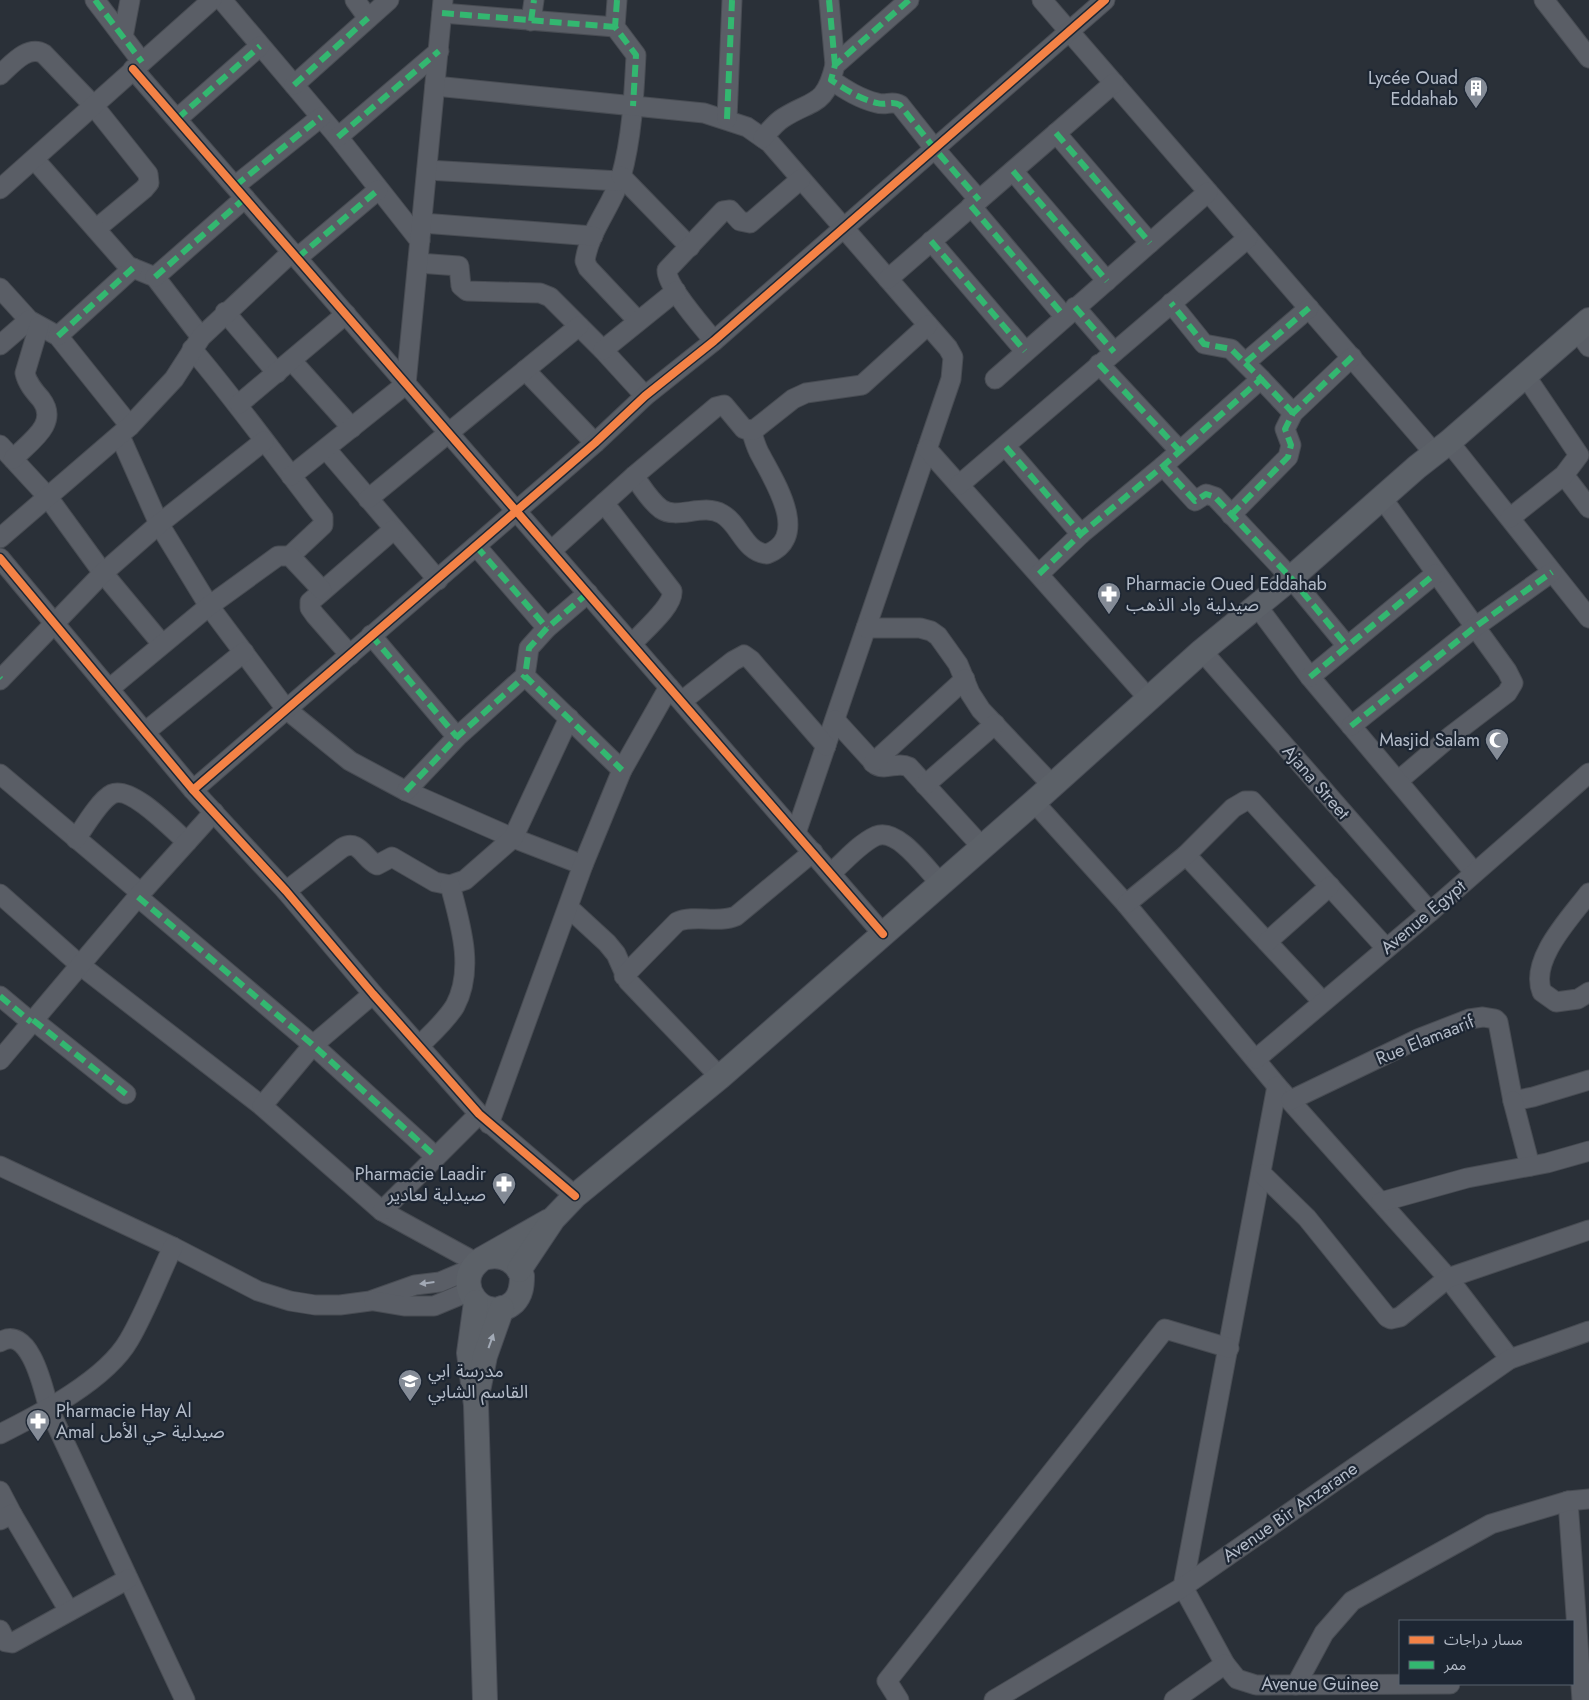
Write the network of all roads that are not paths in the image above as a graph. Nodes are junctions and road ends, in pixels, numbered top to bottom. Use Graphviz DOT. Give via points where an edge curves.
graph roads {
  1 [pos="95,0"];
  2 [pos="130,0"];
  3 [pos="355,0"];
  4 [pos="390,0"];
  5 [pos="534,0"];
  6 [pos="616,0"];
  7 [pos="732,0"];
  8 [pos="829,0"];
  9 [pos="908,0"];
  10 [pos="1042,0"];
  11 [pos="1105,0"];
  12 [pos="1544,0"];
  13 [pos="211,1"];
  14 [pos="443,7"];
  15 [pos="368,18"];
  16 [pos="532,21"];
  17 [pos="615,27"];
  18 [pos="1069,32"];
  19 [pos="123,37"];
  20 [pos="260,46"];
  21 [pos="439,50"];
  22 [pos="1589,58"];
  23 [pos="138,66"];
  24 [pos="833,73"];
  25 [pos="0,75"];
  26 [pos="1114,83"];
  27 [pos="294,85"];
  28 [pos="435,86"];
  29 [pos="94,105"];
  30 [pos="633,106"];
  31 [pos="320,117"];
  32 [pos="727,119"];
  33 [pos="177,120"];
  34 [pos="1056,133"];
  35 [pos="338,137"];
  36 [pos="763,138"];
  37 [pos="934,148"];
  38 [pos="35,160"];
  39 [pos="427,170"];
  40 [pos="1013,171"];
  41 [pos="620,178"];
  42 [pos="800,179"];
  43 [pos="0,189"];
  44 [pos="378,190"];
  45 [pos="240,192"];
  46 [pos="1208,192"];
  47 [pos="975,203"];
  48 [pos="96,228"];
  49 [pos="843,228"];
  50 [pos="421,232"];
  51 [pos="593,236"];
  52 [pos="1248,238"];
  53 [pos="932,241"];
  54 [pos="1150,243"];
  55 [pos="690,247"];
  56 [pos="294,255"];
  57 [pos="418,262"];
  58 [pos="132,268"];
  59 [pos="155,277"];
  60 [pos="888,279"];
  61 [pos="1107,281"];
  62 [pos="0,288"];
  63 [pos="676,291"];
  64 [pos="1171,303"];
  65 [pos="1309,308"];
  66 [pos="225,312"];
  67 [pos="1070,312"];
  68 [pos="346,314"];
  69 [pos="638,321"];
  70 [pos="34,323"];
  71 [pos="579,326"];
  72 [pos="928,326"];
  73 [pos="1585,332"];
  74 [pos="58,336"];
  75 [pos="714,341"];
  76 [pos="197,343"];
  77 [pos="0,345"];
  78 [pos="603,350"];
  79 [pos="1025,351"];
  80 [pos="1114,352"];
  81 [pos="1352,357"];
  82 [pos="292,361"];
  83 [pos="1246,362"];
  84 [pos="1099,364"];
  85 [pos="525,370"];
  86 [pos="277,373"];
  87 [pos="1525,375"];
  88 [pos="995,379"];
  89 [pos="1261,379"];
  90 [pos="406,384"];
  91 [pos="645,396"];
  92 [pos="239,404"];
  93 [pos="1293,413"];
  94 [pos="352,428"];
  95 [pos="751,430"];
  96 [pos="125,431"];
  97 [pos="448,432"];
  98 [pos="264,441"];
  99 [pos="595,443"];
  100 [pos="1006,447"];
  101 [pos="1442,448"];
  102 [pos="326,449"];
  103 [pos="927,449"];
  104 [pos="1179,450"];
  105 [pos="6,452"];
  106 [pos="1163,466"];
  107 [pos="1564,475"];
  108 [pos="291,476"];
  109 [pos="634,476"];
  110 [pos="959,485"];
  111 [pos="47,496"];
  112 [pos="1382,498"];
  113 [pos="368,499"];
  114 [pos="604,502"];
  115 [pos="1589,508"];
  116 [pos="516,510"];
  117 [pos="1230,515"];
  118 [pos="1510,518"];
  119 [pos="159,524"];
  120 [pos="393,530"];
  121 [pos="1081,534"];
  122 [pos="0,538"];
  123 [pos="476,546"];
  124 [pos="551,551"];
  125 [pos="290,556"];
  126 [pos="0,558"];
  127 [pos="1552,572"];
  128 [pos="103,573"];
  129 [pos="1039,574"];
  130 [pos="1435,574"];
  131 [pos="1291,578"];
  132 [pos="438,580"];
  133 [pos="322,590"];
  134 [pos="588,593"];
  135 [pos="209,606"];
  136 [pos="1257,606"];
  137 [pos="1589,618"];
  138 [pos="54,624"];
  139 [pos="1475,627"];
  140 [pos="547,628"];
  141 [pos="866,628"];
  142 [pos="372,635"];
  143 [pos="162,644"];
  144 [pos="632,644"];
  145 [pos="1347,646"];
  146 [pos="244,652"];
  147 [pos="1202,652"];
  148 [pos="350,655"];
  149 [pos="526,676"];
  150 [pos="1310,677"];
  151 [pos="0,679"];
  152 [pos="965,679"];
  153 [pos="669,687"];
  154 [pos="109,689"];
  155 [pos="1150,699"];
  156 [pos="682,701"];
  157 [pos="286,709"];
  158 [pos="569,718"];
  159 [pos="835,720"];
  160 [pos="995,724"];
  161 [pos="1351,726"];
  162 [pos="145,732"];
  163 [pos="457,737"];
  164 [pos="826,746"];
  165 [pos="873,763"];
  166 [pos="622,770"];
  167 [pos="1589,773"];
  168 [pos="0,774"];
  169 [pos="1398,781"];
  170 [pos="925,785"];
  171 [pos="1052,786"];
  172 [pos="193,790"];
  173 [pos="406,791"];
  174 [pos="1034,802"];
  175 [pos="214,812"];
  176 [pos="796,833"];
  177 [pos="76,838"];
  178 [pos="513,838"];
  179 [pos="187,842"];
  180 [pos="982,848"];
  181 [pos="812,852"];
  182 [pos="1186,855"];
  183 [pos="583,865"];
  184 [pos="1474,872"];
  185 [pos="831,873"];
  186 [pos="941,884"];
  187 [pos="450,885"];
  188 [pos="1330,886"];
  189 [pos="286,891"];
  190 [pos="1589,893"];
  191 [pos="0,894"];
  192 [pos="139,895"];
  193 [pos="1126,904"];
  194 [pos="568,908"];
  195 [pos="1430,912"];
  196 [pos="883,934"];
  197 [pos="1267,942"];
  198 [pos="1386,948"];
  199 [pos="80,965"];
  200 [pos="624,976"];
  201 [pos="1589,992"];
  202 [pos="373,994"];
  203 [pos="0,996"];
  204 [pos="1322,1002"];
  205 [pos="32,1021"];
  206 [pos="314,1045"];
  207 [pos="419,1046"];
  208 [pos="0,1060"];
  209 [pos="1256,1060"];
  210 [pos="720,1077"];
  211 [pos="1589,1080"];
  212 [pos="1277,1086"];
  213 [pos="126,1094"];
  214 [pos="1291,1100"];
  215 [pos="1513,1101"];
  216 [pos="262,1106"];
  217 [pos="484,1119"];
  218 [pos="1589,1151"];
  219 [pos="436,1157"];
  220 [pos="0,1166"];
  221 [pos="1530,1166"];
  222 [pos="1262,1174"];
  223 [pos="575,1196"];
  224 [pos="1381,1202"];
  225 [pos="382,1211"];
  226 [pos="553,1219"];
  227 [pos="1589,1230"];
  228 [pos="173,1247"];
  229 [pos="479,1262"];
  230 [pos="519,1270"];
  231 [pos="1448,1278"];
  232 [pos="473,1296"];
  233 [pos="370,1301"];
  234 [pos="502,1308"];
  235 [pos="1589,1331"];
  236 [pos="0,1342"];
  237 [pos="1229,1348"];
  238 [pos="1510,1359"];
  239 [pos="476,1405"];
  240 [pos="49,1409"];
  241 [pos="0,1434"];
  242 [pos="0,1491"];
  243 [pos="1589,1499"];
  244 [pos="1568,1500"];
  245 [pos="6,1517"];
  246 [pos="128,1579"];
  247 [pos="1183,1586"];
  248 [pos="70,1611"];
  249 [pos="0,1630"];
  250 [pos="1226,1664"];
  251 [pos="1399,1684"];
  252 [pos="1296,1685"];
  253 [pos="1581,1687"];
  254 [pos="185,1700"];
  255 [pos="485,1700"];
  256 [pos="899,1700"];
  257 [pos="994,1700"];
  258 [pos="1174,1700"];
  1 -- 19 [label="street"];
  2 -- 19 [label="street"];
  3 -- 15 [label="street"];
  4 -- 15 [label="street"];
  5 -- 16 [label="street"];
  6 -- 17 [label="street"];
  7 -- 32 [label="street"];
  8 -- 24 [label="street"];
  9 -- 24 [label="street"];
  10 -- 18 [label="street"];
  11 -- 18 [label="street"];
  12 -- 22 [label="street"];
  13 -- 20 [label="street"];
  13 -- 23 [label="street"];
  14 -- 16 [label="street"];
  14 -- 21 [label="street"];
  15 -- 27 [label="street"];
  16 -- 17 [label="street"];
  17 -- 30 [label="street" via="636,55"];
  18 -- 26 [label="street"];
  18 -- 37 [label="street"];
  19 -- 23 [label="street"];
  20 -- 27 [label="street"];
  20 -- 33 [label="street"];
  21 -- 28 [label="street"];
  21 -- 35 [label="street"];
  23 -- 29 [label="street"];
  23 -- 33 [label="street"];
  24 -- 36 [label="street" via="820,99 781,120"];
  24 -- 37 [label="street" via="850,92 877,103 898,103"];
  25 -- 29 [label="street" via="21,56 40,51"];
  26 -- 34 [label="street"];
  26 -- 46 [label="street"];
  27 -- 31 [label="street"];
  28 -- 30 [label="street"];
  28 -- 39 [label="street"];
  29 -- 38 [label="street"];
  29 -- 48 [label="street" via="149,178 144,189"];
  30 -- 32 [label="street" via="704,113"];
  30 -- 41 [label="street"];
  31 -- 35 [label="street"];
  31 -- 45 [label="street"];
  32 -- 36 [label="street"];
  33 -- 45 [label="street"];
  34 -- 40 [label="street"];
  34 -- 54 [label="street"];
  35 -- 44 [label="street"];
  36 -- 42 [label="street"];
  37 -- 47 [label="street"];
  37 -- 49 [label="street"];
  38 -- 43 [label="street"];
  38 -- 48 [label="street"];
  39 -- 41 [label="street"];
  39 -- 50 [label="street"];
  40 -- 47 [label="street"];
  40 -- 61 [label="street"];
  41 -- 51 [label="street"];
  41 -- 55 [label="street"];
  42 -- 49 [label="street"];
  42 -- 55 [label="street" via="750,223 740,221 730,210 723,211"];
  44 -- 50 [label="street"];
  44 -- 56 [label="street"];
  45 -- 56 [label="street"];
  45 -- 59 [label="street"];
  46 -- 52 [label="street"];
  46 -- 54 [label="street"];
  47 -- 53 [label="street"];
  47 -- 67 [label="street"];
  48 -- 58 [label="street"];
  49 -- 60 [label="street"];
  49 -- 75 [label="street"];
  50 -- 51 [label="street"];
  50 -- 57 [label="street"];
  51 -- 69 [label="street" via="585,257 586,264"];
  52 -- 64 [label="street"];
  52 -- 65 [label="street"];
  53 -- 60 [label="street"];
  53 -- 79 [label="street"];
  54 -- 61 [label="street"];
  55 -- 63 [label="street" via="667,270"];
  56 -- 66 [label="street"];
  56 -- 68 [label="street"];
  57 -- 71 [label="street" via="459,266 461,286 467,291 544,294"];
  57 -- 90 [label="street"];
  58 -- 59 [label="street"];
  58 -- 74 [label="street"];
  59 -- 76 [label="street"];
  60 -- 72 [label="street"];
  61 -- 67 [label="street"];
  62 -- 70 [label="street"];
  63 -- 69 [label="street"];
  63 -- 75 [label="street"];
  64 -- 80 [label="street"];
  64 -- 83 [label="street" via="1204,344 1230,350"];
  65 -- 81 [label="street"];
  65 -- 83 [label="street"];
  66 -- 76 [label="street"];
  66 -- 86 [label="street"];
  67 -- 79 [label="street"];
  67 -- 80 [label="street"];
  68 -- 82 [label="street"];
  68 -- 90 [label="street"];
  69 -- 78 [label="street"];
  70 -- 74 [label="street"];
  70 -- 77 [label="street"];
  70 -- 105 [label="street" via="25,372 27,380 46,406 48,419 44,428"];
  71 -- 78 [label="street"];
  71 -- 85 [label="street"];
  72 -- 95 [label="street" via="862,385 806,393"];
  72 -- 103 [label="street" via="948,348 954,366"];
  73 -- 87 [label="main road"];
  74 -- 96 [label="street"];
  75 -- 91 [label="street"];
  76 -- 92 [label="street"];
  76 -- 96 [label="street" via="174,379"];
  78 -- 91 [label="street"];
  79 -- 88 [label="street"];
  80 -- 84 [label="street"];
  81 -- 93 [label="street"];
  81 -- 101 [label="street"];
  82 -- 86 [label="street"];
  82 -- 94 [label="street"];
  83 -- 89 [label="street"];
  84 -- 100 [label="street"];
  84 -- 104 [label="street"];
  85 -- 97 [label="street"];
  85 -- 99 [label="street"];
  86 -- 92 [label="street"];
  87 -- 101 [label="main road"];
  87 -- 107 [label="street" via="1579,454"];
  89 -- 93 [label="street"];
  89 -- 104 [label="street"];
  90 -- 94 [label="street"];
  90 -- 97 [label="street"];
  91 -- 99 [label="street"];
  92 -- 98 [label="street"];
  93 -- 117 [label="street" via="1285,429 1291,445 1288,457"];
  94 -- 102 [label="street"];
  95 -- 109 [label="street" via="744,429 727,408 720,406"];
  95 -- 109 [label="street" via="759,454 786,506 788,523 785,535 779,545 767,554 754,551 721,513 704,509 671,513 662,510"];
  96 -- 111 [label="street"];
  96 -- 119 [label="street"];
  97 -- 113 [label="street"];
  97 -- 116 [label="street"];
  98 -- 108 [label="street"];
  98 -- 119 [label="street"];
  99 -- 116 [label="street"];
  100 -- 110 [label="street"];
  100 -- 121 [label="street"];
  101 -- 112 [label="main road"];
  101 -- 118 [label="street"];
  102 -- 108 [label="street"];
  102 -- 113 [label="street"];
  103 -- 110 [label="street"];
  103 -- 141 [label="street"];
  104 -- 106 [label="street"];
  105 -- 111 [label="street"];
  106 -- 117 [label="street" via="1195,501 1206,494 1212,495"];
  106 -- 121 [label="street"];
  107 -- 115 [label="street"];
  107 -- 118 [label="street"];
  108 -- 125 [label="street" via="324,522"];
  109 -- 114 [label="street"];
  110 -- 129 [label="street"];
  111 -- 122 [label="street"];
  111 -- 128 [label="street"];
  112 -- 130 [label="street"];
  112 -- 131 [label="main road"];
  113 -- 120 [label="street"];
  114 -- 124 [label="street"];
  114 -- 144 [label="street" via="672,591 666,608"];
  116 -- 123 [label="street"];
  116 -- 124 [label="street"];
  117 -- 131 [label="street"];
  118 -- 127 [label="street"];
  119 -- 128 [label="street"];
  119 -- 135 [label="street"];
  120 -- 132 [label="street"];
  120 -- 133 [label="street"];
  121 -- 129 [label="street"];
  123 -- 132 [label="street"];
  123 -- 140 [label="street"];
  124 -- 134 [label="street"];
  125 -- 133 [label="street"];
  125 -- 135 [label="street" via="283,554 274,558"];
  126 -- 138 [label="street"];
  127 -- 137 [label="street"];
  127 -- 139 [label="street"];
  128 -- 138 [label="street"];
  128 -- 143 [label="street"];
  129 -- 155 [label="street"];
  130 -- 139 [label="street"];
  130 -- 145 [label="street"];
  131 -- 136 [label="main road"];
  131 -- 145 [label="street"];
  132 -- 142 [label="street"];
  133 -- 148 [label="street" via="310,602 310,608"];
  134 -- 140 [label="street"];
  134 -- 144 [label="street"];
  135 -- 143 [label="street"];
  135 -- 146 [label="street"];
  136 -- 147 [label="main road"];
  136 -- 150 [label="street"];
  138 -- 151 [label="street"];
  138 -- 154 [label="street"];
  139 -- 161 [label="street"];
  139 -- 169 [label="street" via="1510,676 1512,686"];
  140 -- 149 [label="street" via="526,656"];
  141 -- 152 [label="street" via="931,631 946,646"];
  141 -- 159 [label="street"];
  142 -- 148 [label="street"];
  142 -- 163 [label="street"];
  143 -- 154 [label="street"];
  144 -- 153 [label="street"];
  145 -- 150 [label="street"];
  146 -- 157 [label="street"];
  146 -- 162 [label="street"];
  147 -- 155 [label="main road"];
  147 -- 195 [label="street, Ajana Street"];
  148 -- 157 [label="street"];
  149 -- 158 [label="street"];
  149 -- 163 [label="street"];
  150 -- 161 [label="street"];
  152 -- 160 [label="street" via="975,701"];
  152 -- 165 [label="street"];
  153 -- 156 [label="street"];
  153 -- 166 [label="street"];
  154 -- 162 [label="street"];
  155 -- 171 [label="main road"];
  156 -- 164 [label="street" via="733,660 744,655 752,660"];
  156 -- 176 [label="street"];
  157 -- 172 [label="street"];
  157 -- 173 [label="street" via="350,760"];
  158 -- 166 [label="street"];
  158 -- 178 [label="street"];
  159 -- 164 [label="street"];
  159 -- 165 [label="street"];
  160 -- 170 [label="street"];
  160 -- 171 [label="street"];
  161 -- 169 [label="street"];
  162 -- 172 [label="street"];
  163 -- 173 [label="street"];
  164 -- 176 [label="street"];
  165 -- 170 [label="street" via="882,768 906,765"];
  166 -- 183 [label="street"];
  167 -- 184 [label="street, Avenue Egypt"];
  168 -- 177 [label="street"];
  169 -- 184 [label="street"];
  170 -- 180 [label="street"];
  171 -- 174 [label="main road"];
  172 -- 175 [label="street"];
  173 -- 178 [label="street"];
  174 -- 180 [label="main road"];
  174 -- 193 [label="street"];
  175 -- 179 [label="street"];
  175 -- 189 [label="street"];
  176 -- 181 [label="street"];
  177 -- 179 [label="street" via="108,797 121,792 136,798"];
  177 -- 192 [label="street"];
  178 -- 183 [label="street"];
  178 -- 187 [label="street" via="465,880"];
  179 -- 192 [label="street"];
  180 -- 186 [label="main road"];
  181 -- 185 [label="street"];
  181 -- 200 [label="street" via="736,916 677,922"];
  182 -- 188 [label="street" via="1233,808 1252,801"];
  182 -- 193 [label="street"];
  182 -- 197 [label="street"];
  183 -- 194 [label="street"];
  184 -- 195 [label="street, Avenue Egypt"];
  185 -- 186 [label="street" via="874,837 890,835 899,839"];
  185 -- 196 [label="street"];
  186 -- 196 [label="main road"];
  187 -- 189 [label="street" via="435,882 397,858 391,857 377,865 357,846 350,844"];
  187 -- 207 [label="street" via="463,941 463,980 454,1006"];
  188 -- 197 [label="street"];
  188 -- 198 [label="street"];
  189 -- 202 [label="street"];
  190 -- 201 [label="street" via="1552,943 1539,977 1542,992 1556,1002 1578,999"];
  191 -- 199 [label="street"];
  192 -- 199 [label="street"];
  192 -- 206 [label="street"];
  193 -- 209 [label="street"];
  194 -- 200 [label="street" via="611,948"];
  194 -- 217 [label="street"];
  195 -- 198 [label="street, Avenue Egypt"];
  196 -- 210 [label="main road"];
  197 -- 204 [label="street"];
  198 -- 204 [label="street, Avenue Egypt"];
  199 -- 205 [label="street"];
  199 -- 216 [label="street"];
  200 -- 210 [label="street"];
  202 -- 206 [label="street"];
  202 -- 207 [label="street"];
  203 -- 205 [label="street"];
  204 -- 209 [label="street, Avenue Egypt"];
  205 -- 208 [label="street"];
  205 -- 213 [label="street"];
  206 -- 216 [label="street"];
  206 -- 219 [label="street"];
  207 -- 217 [label="street"];
  209 -- 212 [label="street"];
  210 -- 223 [label="main road"];
  211 -- 215 [label="street"];
  212 -- 214 [label="street"];
  212 -- 222 [label="street"];
  214 -- 215 [label="street, Rue Elamaarif" via="1420,1038 1469,1019 1483,1017 1498,1022"];
  214 -- 224 [label="street"];
  215 -- 221 [label="street"];
  216 -- 225 [label="street"];
  217 -- 219 [label="street"];
  217 -- 223 [label="street"];
  218 -- 221 [label="street"];
  219 -- 225 [label="street"];
  220 -- 228 [label="street"];
  221 -- 224 [label="street" via="1468,1178"];
  222 -- 231 [label="street" via="1306,1218 1387,1317 1400,1317"];
  222 -- 237 [label="street"];
  223 -- 226 [label="main road"];
  224 -- 231 [label="street"];
  225 -- 229 [label="street"];
  226 -- 229 [label="main road"];
  226 -- 230 [label="main road"];
  227 -- 231 [label="street"];
  228 -- 233 [label="street" via="258,1291 290,1301 315,1305"];
  228 -- 240 [label="street" via="128,1341 100,1372"];
  229 -- 230 [label="main road" via="506,1258"];
  229 -- 232 [label="main road" via="468,1279"];
  229 -- 233 [label="street, one-way" via="440,1282 415,1285"];
  230 -- 234 [label="main road" via="522,1282 519,1295"];
  231 -- 238 [label="street"];
  232 -- 233 [label="street" via="434,1306"];
  232 -- 234 [label="main road" via="487,1308"];
  232 -- 239 [label="main road" via="469,1353"];
  239 -- 234 [label="main road, one-way" via="485,1356"];
  235 -- 238 [label="street, Avenue Bir Anzarane"];
  236 -- 240 [label="street" via="15,1341 25,1345 41,1378"];
  237 -- 247 [label="street"];
  237 -- 256 [label="street" via="1165,1329 887,1681"];
  238 -- 247 [label="street, Avenue Bir Anzarane"];
  239 -- 255 [label="main road"];
  240 -- 241 [label="street"];
  240 -- 246 [label="street"];
  242 -- 245 [label="street"];
  243 -- 244 [label="street"];
  244 -- 252 [label="street" via="1491,1524 1352,1601 1324,1633"];
  244 -- 253 [label="street"];
  245 -- 248 [label="street"];
  246 -- 248 [label="street"];
  246 -- 254 [label="street"];
  247 -- 250 [label="street, Avenue Guinee"];
  247 -- 257 [label="street, Avenue Bir Anzarane"];
  248 -- 249 [label="street" via="12,1643 6,1642"];
  250 -- 252 [label="street, Avenue Guinee" via="1237,1679 1256,1686"];
  250 -- 258 [label="street"];
  251 -- 252 [label="street, Avenue Guinee"];
}
